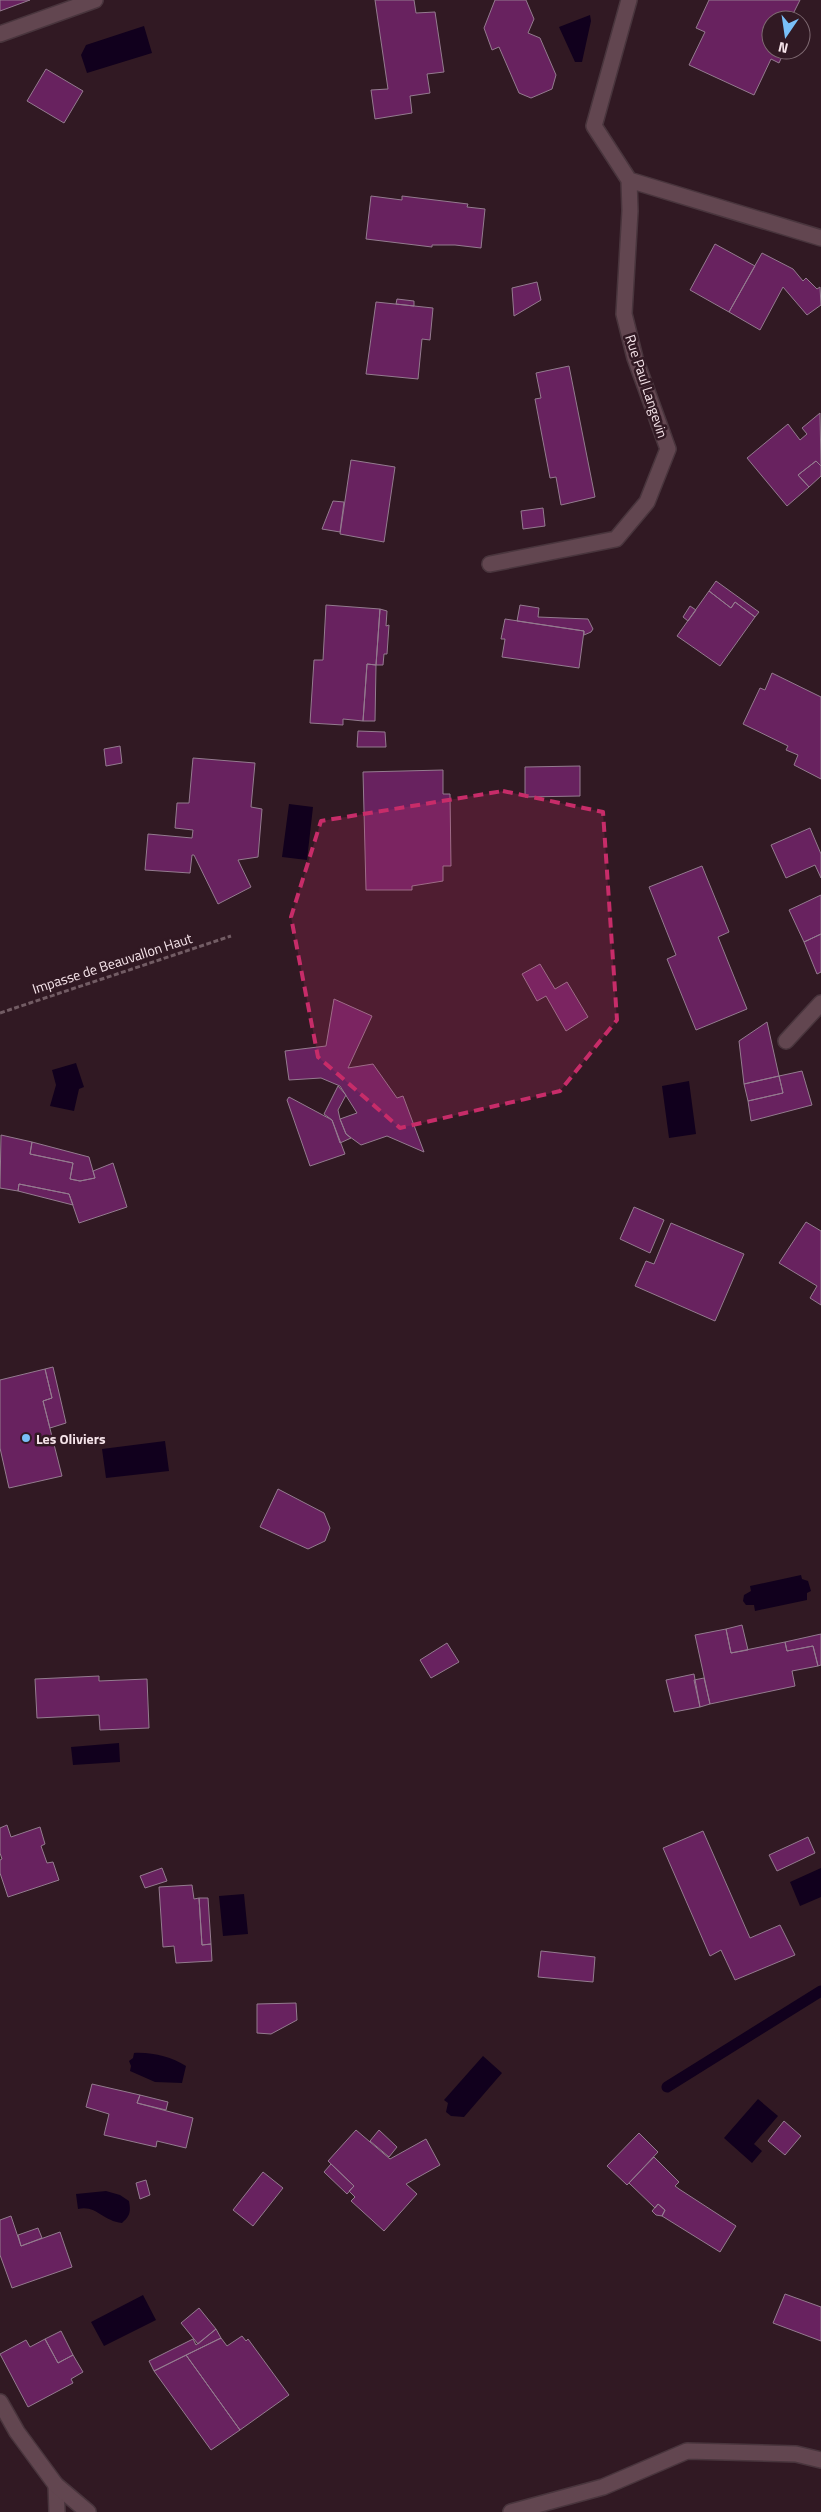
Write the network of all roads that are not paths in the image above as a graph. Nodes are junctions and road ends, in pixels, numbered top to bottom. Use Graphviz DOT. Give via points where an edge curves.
graph roads {
  1 [pos="95,0"];
  2 [pos="630,0"];
  3 [pos="0,34"];
  4 [pos="629,180"];
  5 [pos="821,238"];
  6 [pos="490,564"];
  7 [pos="821,1003"];
  8 [pos="786,1041"];
  9 [pos="0,2402"];
  10 [pos="821,2460"];
  11 [pos="56,2485"];
  12 [pos="57,2512"];
  13 [pos="88,2512"];
  14 [pos="511,2512"];
  1 -- 3 [label="street"];
  2 -- 4 [label="street" via="594,126"];
  4 -- 5 [label="street"];
  4 -- 6 [label="street, Rue Paul Langevin" via="624,314 635,358 668,448 647,502 616,539"];
  7 -- 8 [label="street"];
  9 -- 11 [label="street" via="17,2432"];
  10 -- 14 [label="street" via="796,2454 687,2451 603,2487"];
  11 -- 12 [label="street"];
  11 -- 13 [label="street"];
}
